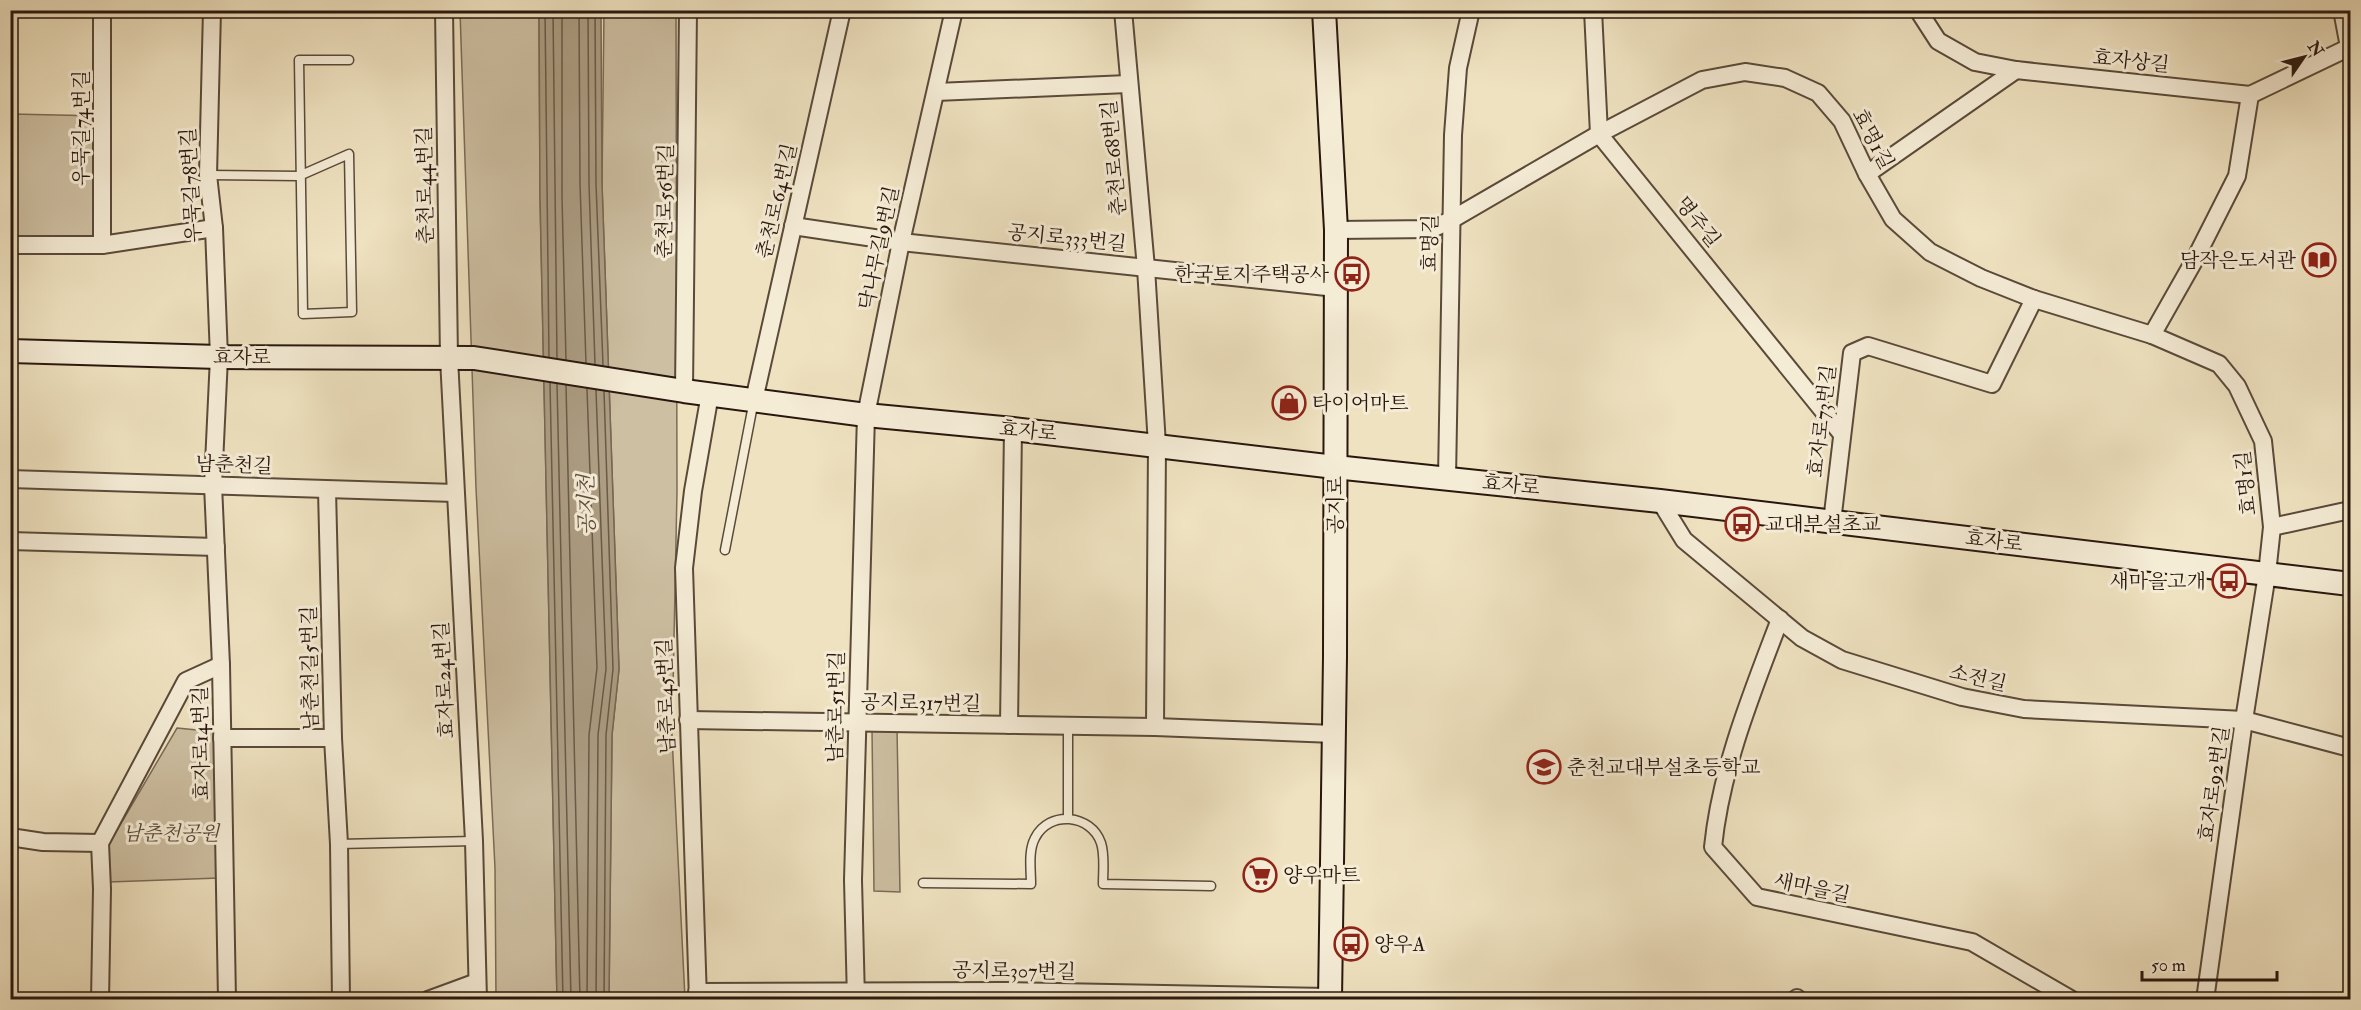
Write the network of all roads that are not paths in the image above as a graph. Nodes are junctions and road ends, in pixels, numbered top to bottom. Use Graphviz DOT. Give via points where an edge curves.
graph roads {
  1 [pos="102,10"];
  2 [pos="212,10"];
  3 [pos="444,10"];
  4 [pos="688,10"];
  5 [pos="842,10"];
  6 [pos="954,10"];
  7 [pos="1123,10"];
  8 [pos="1324,10"];
  9 [pos="1471,10"];
  10 [pos="1593,10"];
  11 [pos="1918,10"];
  12 [pos="2342,10"];
  13 [pos="2350,47"];
  14 [pos="349,60"];
  15 [pos="2016,70"];
  16 [pos="1128,84"];
  17 [pos="936,92"];
  18 [pos="2250,95"];
  19 [pos="1599,134"];
  20 [pos="1867,174"];
  21 [pos="207,175"];
  22 [pos="299,176"];
  23 [pos="1451,220"];
  24 [pos="793,226"];
  25 [pos="214,228"];
  26 [pos="1336,230"];
  27 [pos="901,242"];
  28 [pos="10,245"];
  29 [pos="102,245"];
  30 [pos="1146,268"];
  31 [pos="1336,288"];
  32 [pos="2034,298"];
  33 [pos="2152,335"];
  34 [pos="10,351"];
  35 [pos="219,357"];
  36 [pos="449,358"];
  37 [pos="678,390"];
  38 [pos="710,394"];
  39 [pos="754,400"];
  40 [pos="866,414"];
  41 [pos="1013,429"];
  42 [pos="1841,433"];
  43 [pos="1157,445"];
  44 [pos="1335,468"];
  45 [pos="1447,478"];
  46 [pos="10,479"];
  47 [pos="213,485"];
  48 [pos="327,490"];
  49 [pos="455,493"];
  50 [pos="1660,501"];
  51 [pos="2350,510"];
  52 [pos="1832,522"];
  53 [pos="2272,527"];
  54 [pos="10,540"];
  55 [pos="216,547"];
  56 [pos="725,550"];
  57 [pos="2267,574"];
  58 [pos="2350,584"];
  59 [pos="1780,619"];
  60 [pos="220,665"];
  61 [pos="688,720"];
  62 [pos="2244,720"];
  63 [pos="857,724"];
  64 [pos="1009,725"];
  65 [pos="1068,727"];
  66 [pos="1155,727"];
  67 [pos="1334,734"];
  68 [pos="222,738"];
  69 [pos="333,738"];
  70 [pos="2350,748"];
  71 [pos="1068,818"];
  72 [pos="10,837"];
  73 [pos="474,841"];
  74 [pos="100,843"];
  75 [pos="339,844"];
  76 [pos="923,883"];
  77 [pos="1211,886"];
  78 [pos="477,982"];
  79 [pos="856,995"];
  80 [pos="1006,995"];
  81 [pos="697,996"];
  82 [pos="1147,997"];
  83 [pos="1330,998"];
  84 [pos="100,999"];
  85 [pos="227,999"];
  86 [pos="340,999"];
  87 [pos="428,999"];
  88 [pos="478,999"];
  89 [pos="2072,999"];
  90 [pos="2205,999"];
  1 -- 29 [label="street, 우묵길74번길"];
  2 -- 21 [label="street, 우묵길78번길"];
  3 -- 36 [label="street, 춘천로44번길"];
  4 -- 37 [label="street, 춘천로56번길"];
  5 -- 24 [label="street, 춘천로64번길"];
  6 -- 17 [label="street, 닥나무길9번길"];
  7 -- 16 [label="street, 춘천로68번길"];
  8 -- 26 [label="street, 공지로"];
  9 -- 23 [label="street, 효명길" via="1458,69"];
  10 -- 19 [label="street"];
  11 -- 15 [label="street, 효자상길" via="1938,41 1975,62"];
  12 -- 13 [label="street"];
  13 -- 18 [label="street"];
  14 -- 22 [label="lane" via="299,60"];
  15 -- 18 [label="street, 효자상길"];
  15 -- 20 [label="street"];
  16 -- 17 [label="street"];
  16 -- 30 [label="street, 춘천로68번길"];
  17 -- 27 [label="street, 닥나무길9번길"];
  18 -- 33 [label="street" via="2237,176"];
  19 -- 20 [label="street, 효명1길" via="1702,80 1744,72 1785,78 1818,93 1842,121"];
  19 -- 23 [label="street, 효명1길"];
  19 -- 42 [label="street, 명주길"];
  20 -- 32 [label="street, 효명1길" via="1893,219 1930,252 1981,278"];
  21 -- 22 [label="lane"];
  21 -- 25 [label="street, 우묵길78번길"];
  22 -- 22 [label="lane" via="349,154 352,312 303,314"];
  23 -- 26 [label="street, 효명1길" via="1432,229"];
  23 -- 45 [label="street, 효명길"];
  24 -- 27 [label="street, 공지로333번길"];
  24 -- 39 [label="street, 춘천로64번길"];
  25 -- 29 [label="street"];
  25 -- 35 [label="street, 우묵길78번길"];
  26 -- 31 [label="street, 공지로"];
  27 -- 30 [label="street, 공지로333번길"];
  27 -- 40 [label="street, 닥나무길9번길"];
  28 -- 29 [label="street"];
  30 -- 31 [label="street, 공지로333번길"];
  30 -- 43 [label="street, 춘천로68번길"];
  31 -- 44 [label="street, 공지로"];
  32 -- 33 [label="street, 효명1길"];
  32 -- 42 [label="street, 효자로73번길" via="1992,384 1868,346 1851,353"];
  33 -- 53 [label="street, 효명1길" via="2219,364 2237,386 2263,441"];
  34 -- 35 [label="street, 효자로"];
  35 -- 36 [label="street, 효자로"];
  35 -- 47 [label="street, 효자로14번길"];
  36 -- 37 [label="street, 효자로" via="474,358"];
  36 -- 49 [label="street, 효자로24번길"];
  37 -- 38 [label="street, 효자로"];
  38 -- 39 [label="street, 효자로"];
  38 -- 61 [label="street, 남춘로45번길" via="684,568"];
  39 -- 40 [label="street, 효자로"];
  39 -- 56 [label="lane"];
  40 -- 41 [label="street, 효자로"];
  40 -- 63 [label="street, 남춘로51번길"];
  41 -- 43 [label="street, 효자로"];
  41 -- 64 [label="street, 공지로317번길"];
  42 -- 52 [label="street, 효자로73번길"];
  43 -- 44 [label="street, 효자로"];
  43 -- 66 [label="street"];
  44 -- 45 [label="street, 효자로"];
  44 -- 67 [label="street, 공지로"];
  45 -- 50 [label="street, 효자로"];
  46 -- 47 [label="street, 남춘천길"];
  47 -- 48 [label="street, 남춘천길"];
  47 -- 55 [label="street, 효자로14번길"];
  48 -- 49 [label="street, 남춘천길"];
  48 -- 69 [label="street, 남춘천길5번길"];
  49 -- 73 [label="street, 효자로24번길"];
  50 -- 52 [label="street, 효자로"];
  50 -- 59 [label="street, 소전길" via="1684,540"];
  51 -- 53 [label="street"];
  52 -- 57 [label="street, 효자로"];
  53 -- 57 [label="street, 효명1길"];
  54 -- 55 [label="street"];
  55 -- 60 [label="street, 효자로14번길"];
  57 -- 58 [label="street, 효자로"];
  57 -- 62 [label="street, 효자로92번길"];
  59 -- 62 [label="street, 소전길" via="1802,638 1842,660 1962,697 2024,709"];
  59 -- 89 [label="street, 새마을길" via="1742,718 1716,816 1713,847 1758,897 1972,942"];
  60 -- 68 [label="street, 효자로14번길"];
  60 -- 74 [label="street, 효자로14번길" via="186,681"];
  61 -- 63 [label="street, 공지로317번길"];
  61 -- 81 [label="street, 남춘로45번길"];
  62 -- 70 [label="street, 소전길"];
  62 -- 90 [label="street, 효자로92번길"];
  63 -- 64 [label="street, 공지로317번길"];
  63 -- 79 [label="street, 남춘로51번길" via="853,880"];
  64 -- 65 [label="street, 공지로317번길"];
  65 -- 66 [label="street, 공지로317번길"];
  65 -- 71 [label="lane"];
  66 -- 67 [label="street, 공지로317번길"];
  67 -- 83 [label="street, 공지로"];
  68 -- 69 [label="street"];
  68 -- 85 [label="street, 효자로14번길"];
  69 -- 75 [label="street, 남춘천길5번길"];
  71 -- 76 [label="lane" via="1051,821 1035,838 1031,849 1031,884"];
  71 -- 77 [label="lane" via="1086,823 1100,841 1103,884"];
  72 -- 74 [label="street"];
  73 -- 75 [label="lane"];
  73 -- 78 [label="street, 효자로24번길"];
  74 -- 84 [label="street"];
  75 -- 86 [label="street, 남춘천길5번길"];
  78 -- 87 [label="street"];
  78 -- 88 [label="street, 효자로24번길"];
  79 -- 80 [label="street, 공지로307번길"];
  79 -- 81 [label="street, 공지로307번길"];
  80 -- 82 [label="street, 공지로307번길"];
  82 -- 83 [label="street, 공지로307번길"];
}
